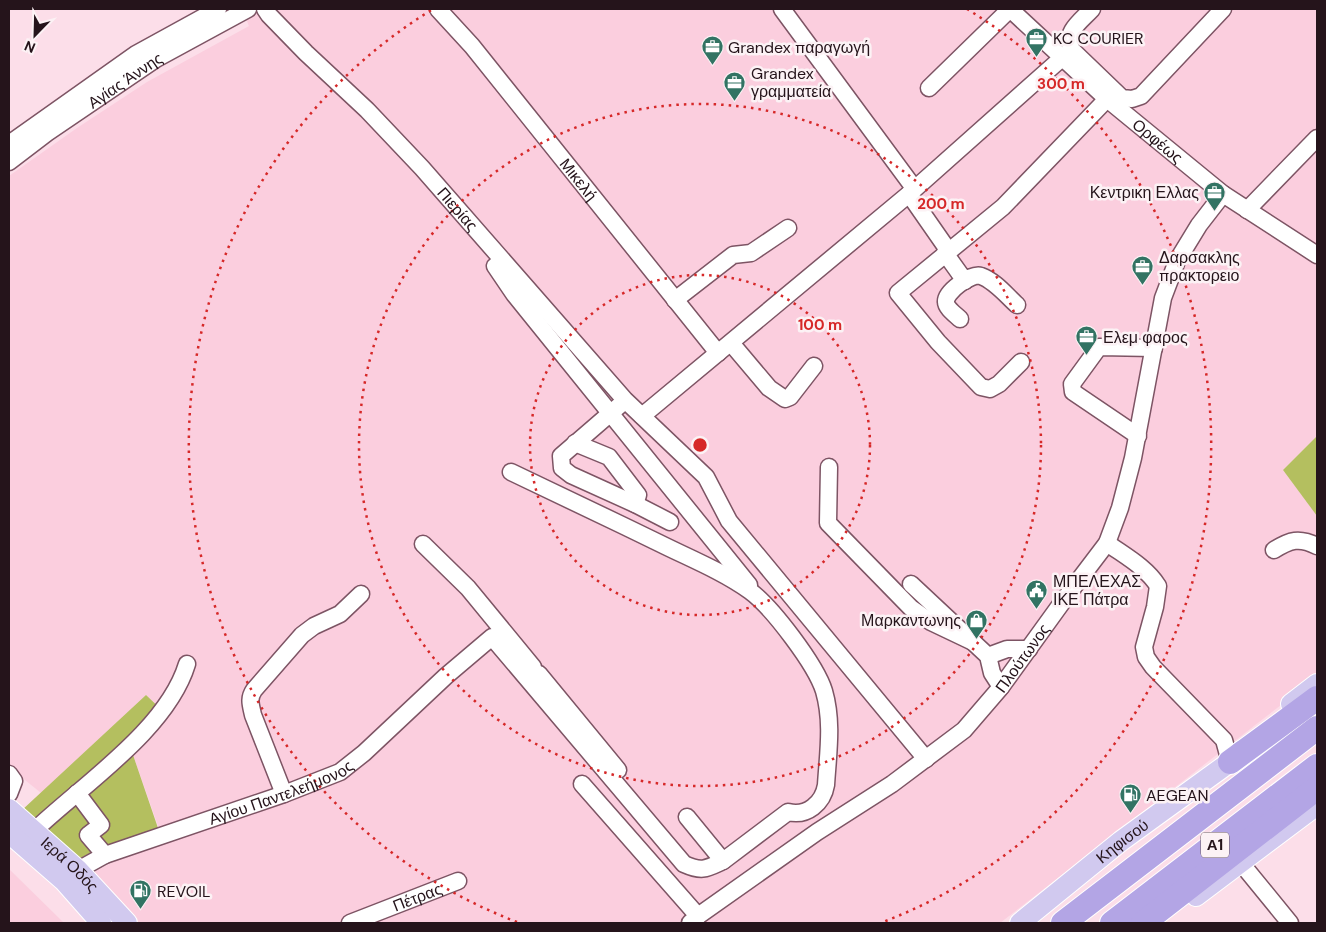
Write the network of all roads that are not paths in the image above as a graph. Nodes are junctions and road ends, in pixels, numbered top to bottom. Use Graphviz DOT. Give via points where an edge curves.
graph roads {
  1 [pos="218,9"];
  2 [pos="248,9"];
  3 [pos="265,9"];
  4 [pos="438,9"];
  5 [pos="782,9"];
  6 [pos="1010,9"];
  7 [pos="1092,9"];
  8 [pos="1223,9"];
  9 [pos="1063,57"];
  10 [pos="929,88"];
  11 [pos="1106,99"];
  12 [pos="1317,138"];
  13 [pos="9,144"];
  14 [pos="9,162"];
  15 [pos="912,191"];
  16 [pos="1223,194"];
  17 [pos="1247,210"];
  18 [pos="788,228"];
  19 [pos="477,231"];
  20 [pos="946,252"];
  21 [pos="1317,255"];
  22 [pos="965,281"];
  23 [pos="675,300"];
  24 [pos="1017,305"];
  25 [pos="960,320"];
  26 [pos="731,343"];
  27 [pos="1154,348"];
  28 [pos="718,354"];
  29 [pos="1021,362"];
  30 [pos="814,366"];
  31 [pos="625,400"];
  32 [pos="611,412"];
  33 [pos="642,416"];
  34 [pos="1138,436"];
  35 [pos="575,443"];
  36 [pos="828,467"];
  37 [pos="511,472"];
  38 [pos="635,504"];
  39 [pos="670,522"];
  40 [pos="423,544"];
  41 [pos="1107,544"];
  42 [pos="1317,546"];
  43 [pos="1274,550"];
  44 [pos="911,584"];
  45 [pos="361,594"];
  46 [pos="770,610"];
  47 [pos="973,642"];
  48 [pos="1029,649"];
  49 [pos="988,656"];
  50 [pos="187,664"];
  51 [pos="1317,684"];
  52 [pos="1001,687"];
  53 [pos="1317,698"];
  54 [pos="1317,728"];
  55 [pos="926,759"];
  56 [pos="1230,762"];
  57 [pos="1317,766"];
  58 [pos="9,774"];
  59 [pos="582,784"];
  60 [pos="1317,788"];
  61 [pos="77,793"];
  62 [pos="9,794"];
  63 [pos="284,794"];
  64 [pos="1317,806"];
  65 [pos="9,809"];
  66 [pos="687,816"];
  67 [pos="34,831"];
  68 [pos="9,833"];
  69 [pos="105,854"];
  70 [pos="723,861"];
  71 [pos="1241,863"];
  72 [pos="71,876"];
  73 [pos="458,881"];
  74 [pos="694,920"];
  75 [pos="101,923"];
  76 [pos="126,923"];
  77 [pos="350,923"];
  78 [pos="1020,923"];
  79 [pos="1063,923"];
  80 [pos="1112,923"];
  81 [pos="1143,923"];
  82 [pos="1158,923"];
  83 [pos="1290,923"];
  1 -- 13 [label="street, Αγίας Άννης" via="136,54"];
  2 -- 14 [label="street, Αγίας Άννης" via="156,59"];
  3 -- 19 [label="street, Πιερίας" via="367,110"];
  4 -- 23 [label="street, Μικελή" via="472,46"];
  5 -- 15 [label="street"];
  6 -- 9 [label="street, Ορφέως"];
  6 -- 10 [label="street"];
  7 -- 8 [label="street" via="1071,31 1068,40 1071,49 1122,98 1132,99 1142,96"];
  9 -- 11 [label="street, Ορφέως"];
  9 -- 15 [label="street"];
  11 -- 16 [label="street, Ορφέως"];
  11 -- 20 [label="street" via="1003,207"];
  12 -- 17 [label="street"];
  15 -- 20 [label="street"];
  15 -- 26 [label="street"];
  16 -- 17 [label="street, Ορφέως"];
  16 -- 27 [label="street, Πλούτωνος" via="1177,261 1163,298"];
  17 -- 21 [label="street, Ορφέως"];
  18 -- 23 [label="street" via="751,253 733,255"];
  19 -- 31 [label="street, Πιερίας"];
  19 -- 32 [label="street" via="483,249 514,294"];
  20 -- 22 [label="street"];
  20 -- 29 [label="street" via="898,293 981,387 990,389 999,384"];
  22 -- 24 [label="street" via="974,275 986,279"];
  22 -- 25 [label="street" via="946,299 947,306"];
  23 -- 28 [label="street, Μικελή"];
  26 -- 28 [label="street"];
  26 -- 30 [label="street" via="769,388 785,399 790,398"];
  27 -- 34 [label="street, Πλούτωνος"];
  27 -- 34 [label="street" via="1099,347 1072,384 1073,392"];
  28 -- 33 [label="street"];
  31 -- 32 [label="street"];
  31 -- 33 [label="street, Πιερίας"];
  32 -- 35 [label="street"];
  32 -- 46 [label="street"];
  33 -- 55 [label="street, Πιερίας" via="706,477 729,521"];
  34 -- 41 [label="street, Πλούτωνος" via="1120,508"];
  35 -- 38 [label="street" via="609,457 638,495"];
  35 -- 38 [label="street" via="561,456 562,468 571,476"];
  36 -- 47 [label="street" via="828,523 911,608 931,622"];
  37 -- 46 [label="street" via="713,569 751,592"];
  38 -- 39 [label="street"];
  40 -- 70 [label="street" via="468,588 687,854 695,862 705,865"];
  41 -- 48 [label="street, Πλούτωνος"];
  41 -- 56 [label="street" via="1143,569 1158,586 1144,647 1146,657 1224,740"];
  42 -- 43 [label="street" via="1289,541"];
  44 -- 47 [label="street"];
  45 -- 63 [label="street" via="340,614 302,635 250,696"];
  46 -- 70 [label="street" via="815,670 824,690 830,729 824,794 807,811 788,812"];
  47 -- 49 [label="street"];
  48 -- 49 [label="street" via="1007,649"];
  48 -- 52 [label="street, Πλούτωνος"];
  49 -- 52 [label="street" via="992,673"];
  50 -- 61 [label="street" via="172,697 149,726"];
  51 -- 56 [label="main road, Κηφισού" via="1286,707"];
  52 -- 55 [label="street, Πλούτωνος" via="964,730"];
  53 -- 56 [label="highway"];
  54 -- 79 [label="highway, Α1"];
  55 -- 74 [label="street, Πλούτωνος" via="816,832"];
  56 -- 78 [label="main road, Κηφισού" via="1121,842"];
  57 -- 80 [label="highway, Α1"];
  58 -- 62 [label="street" via="14,781"];
  59 -- 74 [label="street"];
  60 -- 81 [label="highway"];
  61 -- 67 [label="street"];
  61 -- 69 [label="street" via="101,825 88,835"];
  63 -- 69 [label="street, Αγίου Παντελεήμονος"];
  63 -- 70 [label="street, Αγίου Παντελεήμονος" via="340,772 492,637 684,864 707,869"];
  64 -- 71 [label="main road"];
  65 -- 67 [label="main road, Ιερά Οδός"];
  66 -- 70 [label="street"];
  67 -- 72 [label="main road, Ιερά Οδός"];
  68 -- 72 [label="main road, Ιερά Οδός"];
  69 -- 72 [label="street, Αγίου Παντελεήμονος"];
  71 -- 82 [label="main road"];
  71 -- 83 [label="street"];
  72 -- 75 [label="main road, Ιερά Οδός"];
  72 -- 76 [label="main road, Ιερά Οδός"];
  73 -- 77 [label="street, Πέτρας"];
}
